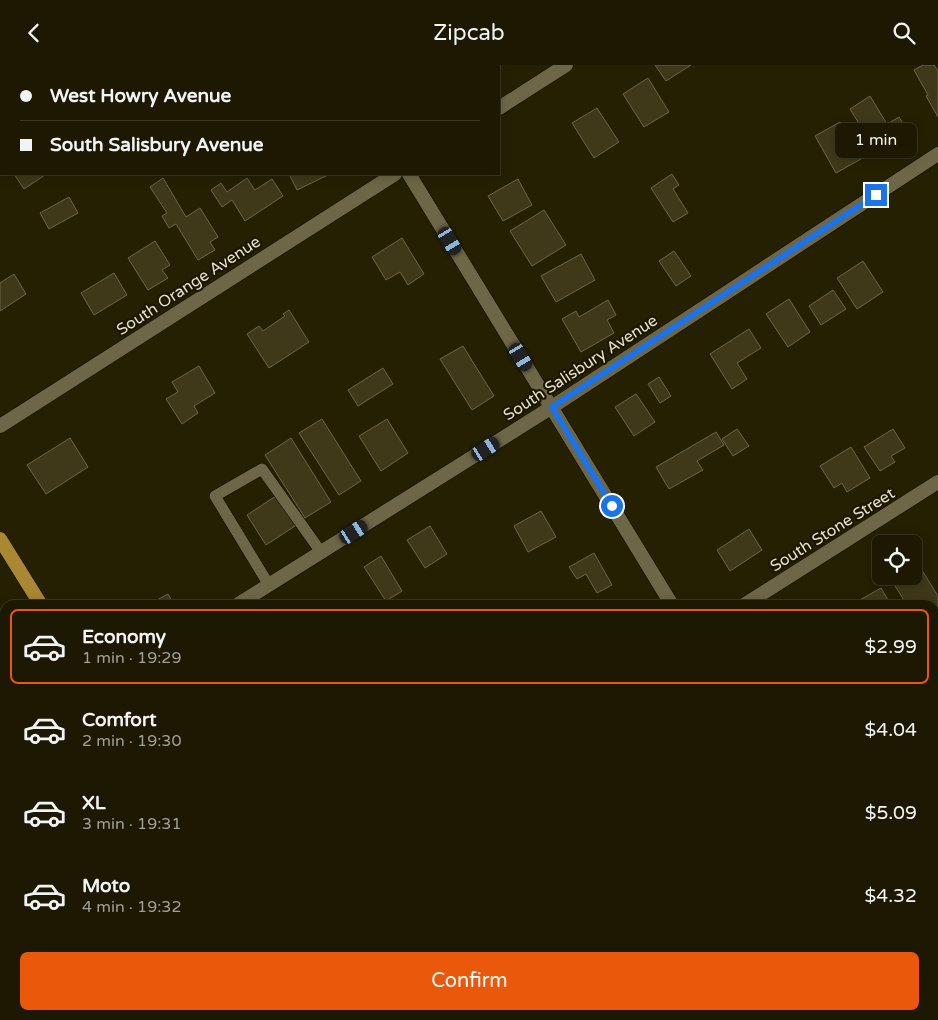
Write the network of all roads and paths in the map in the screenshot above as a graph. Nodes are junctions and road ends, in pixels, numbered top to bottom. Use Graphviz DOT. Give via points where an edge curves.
graph roads {
  1 [pos="566,65"];
  2 [pos="500,107"];
  3 [pos="938,154"];
  4 [pos="394,175"];
  5 [pos="410,175"];
  6 [pos="552,407"];
  7 [pos="0,426"];
  8 [pos="938,482"];
  9 [pos="0,539"];
  10 [pos="321,552"];
  11 [pos="269,585"];
  12 [pos="38,600"];
  13 [pos="245,600"];
  14 [pos="669,600"];
  15 [pos="752,600"];
  1 -- 2 [label="street"];
  3 -- 6 [label="street, South Salisbury Avenue"];
  4 -- 7 [label="street, South Orange Avenue"];
  5 -- 6 [label="street"];
  6 -- 10 [label="street, South Salisbury Avenue"];
  6 -- 14 [label="street"];
  8 -- 15 [label="street, South Stone Street"];
  9 -- 12 [label="main road"];
  10 -- 11 [label="street, South Salisbury Avenue"];
  10 -- 11 [label="lane" via="262,469 215,495"];
  11 -- 13 [label="street, South Salisbury Avenue"];
}
